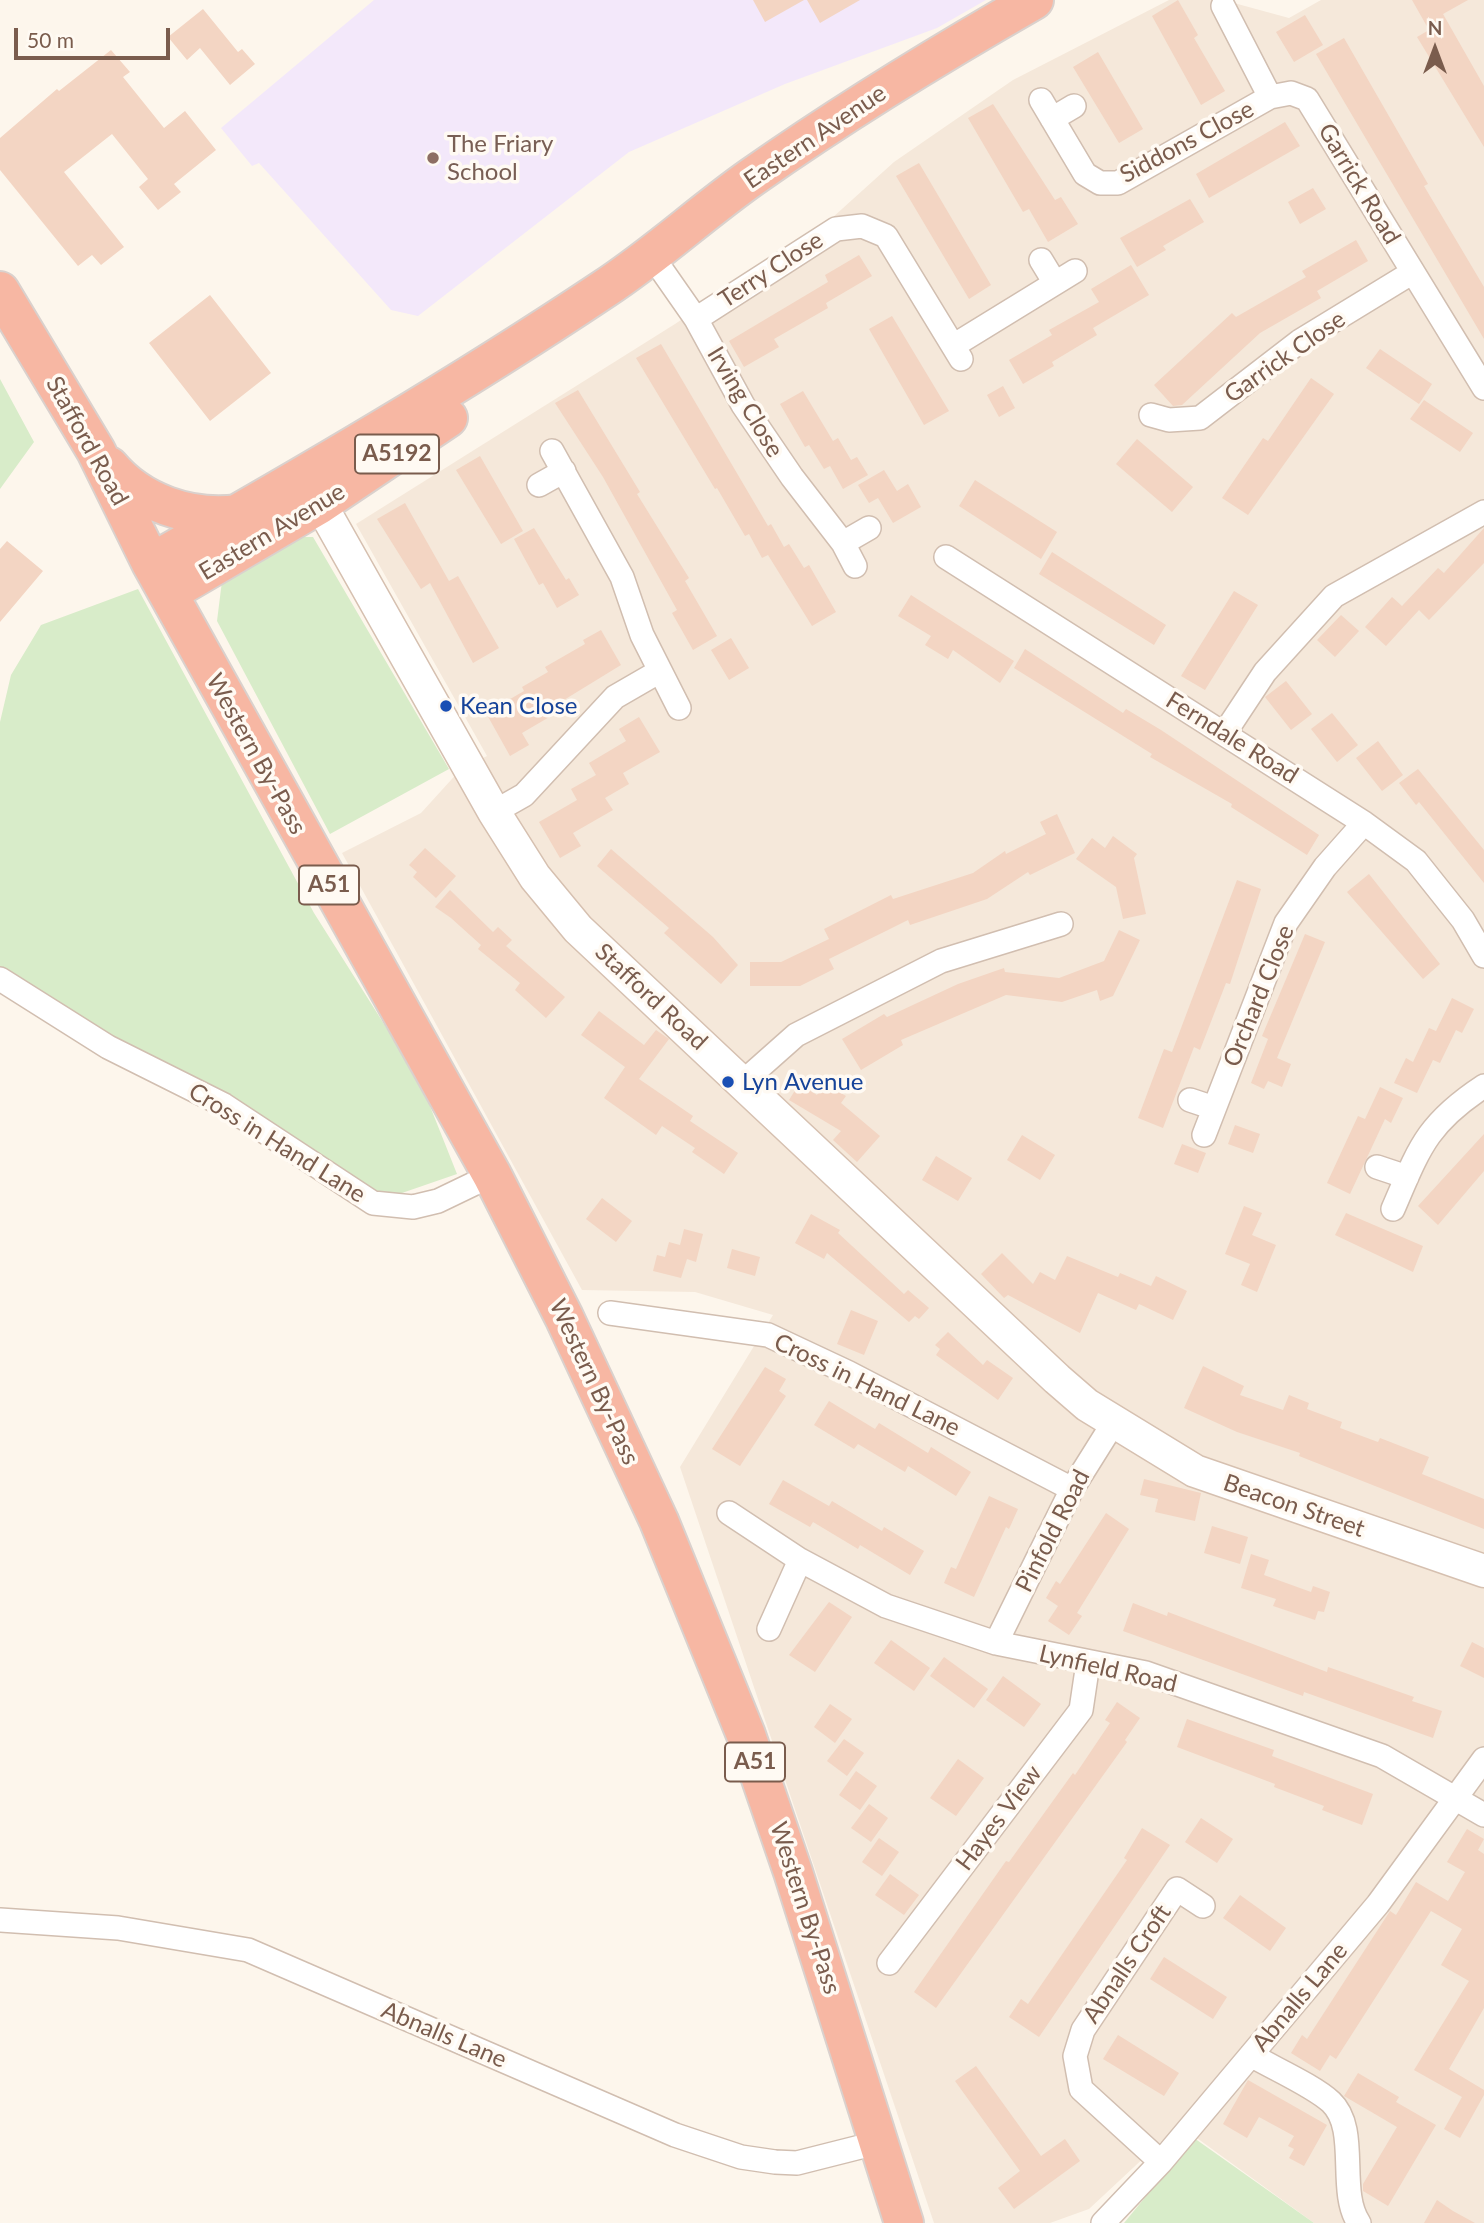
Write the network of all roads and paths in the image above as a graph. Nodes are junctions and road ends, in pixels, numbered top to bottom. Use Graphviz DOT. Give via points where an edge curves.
graph roads {
  1 [pos="1034,0"];
  2 [pos="1223,6"];
  3 [pos="1270,97"];
  4 [pos="1074,106"];
  5 [pos="652,256"];
  6 [pos="1041,260"];
  7 [pos="1075,271"];
  8 [pos="1413,272"];
  9 [pos="1055,283"];
  10 [pos="0,291"];
  11 [pos="696,319"];
  12 [pos="1484,388"];
  13 [pos="1151,415"];
  14 [pos="96,451"];
  15 [pos="539,485"];
  16 [pos="313,491"];
  17 [pos="1484,512"];
  18 [pos="238,514"];
  19 [pos="869,528"];
  20 [pos="843,543"];
  21 [pos="946,557"];
  22 [pos="855,566"];
  23 [pos="160,578"];
  24 [pos="660,671"];
  25 [pos="679,708"];
  26 [pos="1224,734"];
  27 [pos="494,812"];
  28 [pos="1364,823"];
  29 [pos="1061,924"];
  30 [pos="1484,956"];
  31 [pos="0,979"];
  32 [pos="743,1082"];
  33 [pos="1484,1086"];
  34 [pos="1190,1100"];
  35 [pos="1214,1108"];
  36 [pos="1204,1135"];
  37 [pos="1377,1167"];
  38 [pos="492,1175"];
  39 [pos="1407,1178"];
  40 [pos="1393,1209"];
  41 [pos="610,1313"];
  42 [pos="1114,1422"];
  43 [pos="1072,1489"];
  44 [pos="729,1513"];
  45 [pos="800,1560"];
  46 [pos="1484,1571"];
  47 [pos="769,1629"];
  48 [pos="996,1643"];
  49 [pos="1088,1663"];
  50 [pos="1484,1759"];
  51 [pos="1454,1797"];
  52 [pos="1484,1815"];
  53 [pos="1203,1906"];
  54 [pos="0,1920"];
  55 [pos="889,1963"];
  56 [pos="1251,2055"];
  57 [pos="880,2142"];
  58 [pos="1161,2162"];
  59 [pos="904,2223"];
  60 [pos="1103,2223"];
  61 [pos="1359,2223"];
  1 -- 5 [label="highway, Eastern Avenue / A5192" via="829,125 750,178"];
  2 -- 3 [label="street"];
  3 -- 4 [label="street, Siddons Close" via="1118,183 1100,183 1085,174 1046,109"];
  3 -- 8 [label="street, Garrick Road" via="1291,93 1307,99"];
  5 -- 11 [label="street, Irving Close"];
  5 -- 16 [label="highway, Eastern Avenue / A5192"];
  6 -- 9 [label="street"];
  7 -- 9 [label="street, Terry Close"];
  8 -- 12 [label="street, Garrick Road"];
  8 -- 13 [label="street, Garrick Close" via="1300,341 1200,418 1169,420"];
  9 -- 11 [label="street, Terry Close" via="957,352 886,236 862,226 836,229"];
  10 -- 14 [label="highway, Stafford Road / A51"];
  11 -- 20 [label="street, Irving Close" via="743,405"];
  14 -- 18 [label="highway" via="125,485 145,496 192,513"];
  14 -- 23 [label="highway, Stafford Road / A51"];
  15 -- 24 [label="street" via="558,461 622,577"];
  16 -- 18 [label="highway, Eastern Avenue / A5192"];
  16 -- 23 [label="highway, Eastern Avenue / A5192"];
  16 -- 27 [label="street, Stafford Road"];
  17 -- 26 [label="street" via="1334,596 1265,673"];
  18 -- 23 [label="highway, Eastern Avenue / A5192"];
  19 -- 20 [label="street"];
  20 -- 22 [label="street, Irving Close"];
  21 -- 26 [label="street, Ferndale Road"];
  23 -- 38 [label="highway, Western By-Pass / A51"];
  24 -- 25 [label="street"];
  24 -- 27 [label="street" via="615,697 524,795"];
  26 -- 28 [label="street, Ferndale Road"];
  27 -- 32 [label="street, Stafford Road" via="535,877 578,929"];
  28 -- 30 [label="street, Ferndale Road" via="1416,861 1463,920"];
  28 -- 35 [label="street, Orchard Close" via="1325,867 1286,923"];
  29 -- 32 [label="street" via="941,961 796,1035"];
  31 -- 38 [label="street, Cross in Hand Lane" via="108,1047 224,1105 373,1203 413,1207 438,1201"];
  32 -- 42 [label="street, Stafford Road" via="1057,1380"];
  33 -- 39 [label="street" via="1444,1116 1421,1143"];
  34 -- 35 [label="street"];
  35 -- 36 [label="street, Orchard Close"];
  37 -- 39 [label="street"];
  38 -- 57 [label="highway, Western By-Pass / A51" via="659,1521 736,1710"];
  39 -- 40 [label="street"];
  41 -- 43 [label="street, Cross in Hand Lane" via="768,1335"];
  42 -- 43 [label="street, Pinfold Road"];
  42 -- 46 [label="street, Beacon Street" via="1195,1472"];
  43 -- 48 [label="street, Pinfold Road"];
  44 -- 45 [label="street, Lynfield Road"];
  45 -- 47 [label="street"];
  45 -- 48 [label="street, Lynfield Road" via="886,1606"];
  48 -- 49 [label="street, Lynfield Road"];
  49 -- 51 [label="street, Lynfield Road" via="1146,1673 1382,1756"];
  49 -- 55 [label="street, Hayes View" via="1081,1710"];
  50 -- 51 [label="street, Abnalls Lane"];
  51 -- 52 [label="street, Lynfield Road"];
  51 -- 56 [label="street, Abnalls Lane" via="1378,1903"];
  53 -- 58 [label="street, Abnalls Croft" via="1177,1889 1083,2030 1075,2056 1081,2089"];
  54 -- 57 [label="street, Abnalls Lane" via="118,1928 248,1950 675,2135 741,2157 797,2163"];
  56 -- 58 [label="street, Abnalls Lane"];
  56 -- 61 [label="street" via="1336,2109 1344,2128 1350,2197"];
  57 -- 59 [label="highway, Western By-Pass / A51"];
  58 -- 60 [label="street, Abnalls Lane"];
}
